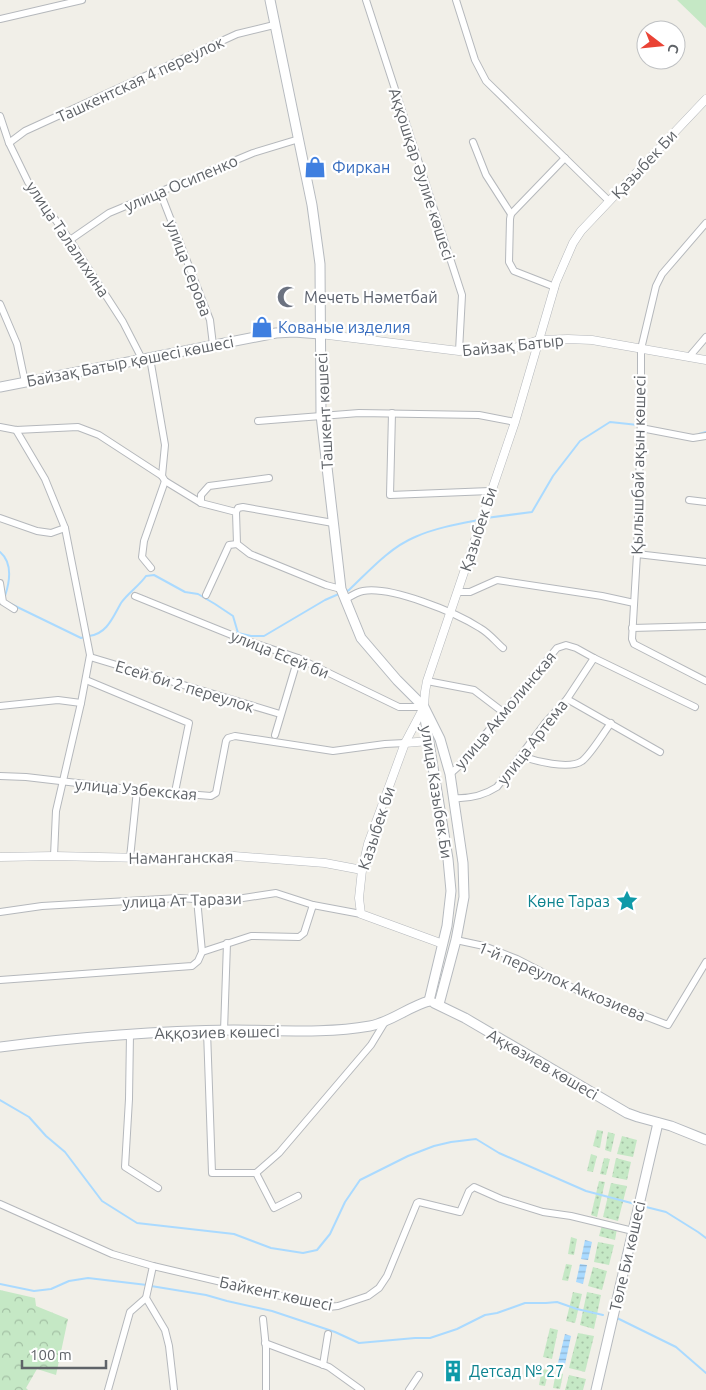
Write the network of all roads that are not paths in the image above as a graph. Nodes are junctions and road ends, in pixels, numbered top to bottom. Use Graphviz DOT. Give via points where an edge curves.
graph roads {
  1 [pos="82,0"];
  2 [pos="270,0"];
  3 [pos="366,0"];
  4 [pos="456,0"];
  5 [pos="0,20"];
  6 [pos="274,25"];
  7 [pos="706,99"];
  8 [pos="0,116"];
  9 [pos="299,139"];
  10 [pos="473,142"];
  11 [pos="9,143"];
  12 [pos="565,158"];
  13 [pos="160,192"];
  14 [pos="610,201"];
  15 [pos="511,214"];
  16 [pos="706,223"];
  17 [pos="70,240"];
  18 [pos="555,287"];
  19 [pos="0,304"];
  20 [pos="320,334"];
  21 [pos="706,338"];
  22 [pos="539,340"];
  23 [pos="214,346"];
  24 [pos="640,349"];
  25 [pos="459,351"];
  26 [pos="688,357"];
  27 [pos="146,358"];
  28 [pos="706,360"];
  29 [pos="25,382"];
  30 [pos="0,387"];
  31 [pos="392,413"];
  32 [pos="321,414"];
  33 [pos="258,421"];
  34 [pos="515,422"];
  35 [pos="0,427"];
  36 [pos="641,428"];
  37 [pos="16,430"];
  38 [pos="706,436"];
  39 [pos="269,478"];
  40 [pos="164,479"];
  41 [pos="490,491"];
  42 [pos="689,500"];
  43 [pos="706,502"];
  44 [pos="200,503"];
  45 [pos="236,512"];
  46 [pos="0,518"];
  47 [pos="333,523"];
  48 [pos="65,528"];
  49 [pos="237,544"];
  50 [pos="637,554"];
  51 [pos="706,562"];
  52 [pos="151,568"];
  53 [pos="0,583"];
  54 [pos="341,589"];
  55 [pos="458,592"];
  56 [pos="206,595"];
  57 [pos="135,596"];
  58 [pos="346,599"];
  59 [pos="634,604"];
  60 [pos="14,609"];
  61 [pos="450,614"];
  62 [pos="706,626"];
  63 [pos="632,628"];
  64 [pos="503,648"];
  65 [pos="90,657"];
  66 [pos="298,658"];
  67 [pos="594,658"];
  68 [pos="86,680"];
  69 [pos="427,681"];
  70 [pos="706,681"];
  71 [pos="566,699"];
  72 [pos="81,703"];
  73 [pos="0,706"];
  74 [pos="424,707"];
  75 [pos="695,707"];
  76 [pos="503,712"];
  77 [pos="280,714"];
  78 [pos="611,723"];
  79 [pos="275,735"];
  80 [pos="429,741"];
  81 [pos="405,743"];
  82 [pos="660,752"];
  83 [pos="521,756"];
  84 [pos="450,774"];
  85 [pos="0,776"];
  86 [pos="62,782"];
  87 [pos="137,790"];
  88 [pos="175,792"];
  89 [pos="453,798"];
  90 [pos="54,856"];
  91 [pos="0,857"];
  92 [pos="462,857"];
  93 [pos="130,858"];
  94 [pos="448,859"];
  95 [pos="362,870"];
  96 [pos="197,899"];
  97 [pos="313,905"];
  98 [pos="0,912"];
  99 [pos="361,914"];
  100 [pos="456,940"];
  101 [pos="227,944"];
  102 [pos="443,944"];
  103 [pos="202,952"];
  104 [pos="706,962"];
  105 [pos="0,980"];
  106 [pos="429,1001"];
  107 [pos="439,1004"];
  108 [pos="385,1022"];
  109 [pos="224,1030"];
  110 [pos="207,1031"];
  111 [pos="130,1034"];
  112 [pos="0,1047"];
  113 [pos="658,1123"];
  114 [pos="706,1140"];
  115 [pos="256,1173"];
  116 [pos="158,1188"];
  117 [pos="298,1196"];
  118 [pos="0,1204"];
  119 [pos="633,1231"];
  120 [pos="152,1266"];
  121 [pos="146,1298"];
  122 [pos="263,1319"];
  123 [pos="328,1334"];
  124 [pos="265,1342"];
  125 [pos="323,1365"];
  126 [pos="419,1375"];
  127 [pos="108,1390"];
  128 [pos="174,1390"];
  129 [pos="266,1390"];
  130 [pos="362,1390"];
  131 [pos="409,1390"];
  132 [pos="596,1390"];
  1 -- 5 [label="street"];
  2 -- 6 [label="main road, Ташкент көшесі"];
  3 -- 25 [label="street, Аққошқар Әулие көшесі" via="462,296"];
  4 -- 12 [label="street" via="475,60 486,81"];
  6 -- 9 [label="main road, Ташкент көшесі"];
  6 -- 11 [label="street, Ташкентская 4 переулок" via="237,34 25,131"];
  7 -- 14 [label="street, Қазыбек Би"];
  8 -- 11 [label="street, улица Талалихина"];
  9 -- 13 [label="street, улица Осипенко" via="253,153"];
  9 -- 20 [label="main road, Ташкент көшесі" via="320,264"];
  10 -- 15 [label="street" via="486,175"];
  11 -- 17 [label="street, улица Талалихина" via="28,182"];
  12 -- 14 [label="street"];
  12 -- 15 [label="street"];
  13 -- 17 [label="street, улица Осипенко" via="109,213"];
  13 -- 23 [label="street, улица Серова" via="210,320"];
  14 -- 18 [label="street, Қазыбек Би" via="581,230"];
  15 -- 18 [label="street" via="510,262 514,271"];
  16 -- 24 [label="street, Қылышбай ақын көшесі" via="662,274"];
  17 -- 27 [label="street, улица Талалихина"];
  18 -- 22 [label="street, Қазыбек Би"];
  19 -- 29 [label="street" via="17,344"];
  20 -- 23 [label="main road, Байзақ Батыр қөшесі көшесі" via="276,333"];
  20 -- 25 [label="street, Байзақ Батыр"];
  20 -- 32 [label="main road, Ташкент көшесі"];
  21 -- 26 [label="street"];
  22 -- 24 [label="street, Байзақ Батыр" via="592,340"];
  22 -- 25 [label="street, Байзақ Батыр" via="514,348"];
  22 -- 34 [label="street, Қазыбек Би"];
  23 -- 27 [label="main road, Байзақ Батыр қөшесі көшесі"];
  24 -- 26 [label="street, Байзақ Батыр"];
  24 -- 36 [label="street, Қылышбай ақын көшесі"];
  26 -- 28 [label="street, Байзақ Батыр"];
  27 -- 29 [label="main road, Байзақ Батыр қөшесі көшесі"];
  27 -- 40 [label="street, улица Талалихина" via="162,418"];
  29 -- 30 [label="main road, Байзақ Батыр қөшесі көшесі"];
  31 -- 32 [label="street"];
  31 -- 34 [label="street" via="479,415"];
  31 -- 41 [label="street" via="390,495"];
  32 -- 33 [label="street"];
  32 -- 47 [label="main road, Ташкент көшесі"];
  34 -- 41 [label="street, Қазыбек Би"];
  35 -- 37 [label="street"];
  36 -- 38 [label="street" via="693,438"];
  36 -- 50 [label="street, Қылышбай ақын көшесі"];
  37 -- 40 [label="street" via="78,428 99,435"];
  37 -- 48 [label="street" via="45,479"];
  39 -- 44 [label="street" via="209,486 201,495"];
  40 -- 44 [label="street"];
  40 -- 52 [label="street, улица Талалихина" via="144,541 142,557"];
  41 -- 55 [label="street, Қазыбек Би"];
  42 -- 43 [label="street"];
  44 -- 45 [label="street"];
  45 -- 47 [label="street" via="243,507"];
  45 -- 49 [label="street"];
  46 -- 48 [label="street" via="37,531 51,533"];
  47 -- 54 [label="main road, Ташкент көшесі"];
  48 -- 65 [label="street"];
  49 -- 54 [label="street" via="250,554"];
  49 -- 56 [label="street" via="229,545"];
  50 -- 51 [label="street"];
  50 -- 59 [label="street, Қылышбай ақын көшесі"];
  53 -- 60 [label="street" via="3,602"];
  54 -- 58 [label="main road, Ташкент көшесі"];
  55 -- 59 [label="street" via="470,592 498,580"];
  55 -- 61 [label="street, Қазыбек Би"];
  57 -- 66 [label="street, улица Есей би"];
  58 -- 61 [label="street" via="361,591 375,590 402,594"];
  58 -- 74 [label="main road, Ташкент көшесі" via="360,638"];
  59 -- 63 [label="street, Қылышбай ақын көшесі"];
  61 -- 64 [label="street" via="481,628"];
  61 -- 69 [label="street, Қазыбек Би"];
  62 -- 63 [label="street"];
  63 -- 70 [label="street" via="634,644"];
  65 -- 68 [label="street"];
  65 -- 77 [label="street, Есей би 2 переулок"];
  66 -- 74 [label="street, улица Есей би" via="399,707"];
  66 -- 77 [label="street"];
  67 -- 71 [label="street, улица Артема"];
  67 -- 75 [label="street, улица Акмолинская"];
  67 -- 76 [label="street, улица Акмолинская" via="566,645 557,648"];
  68 -- 72 [label="street"];
  68 -- 88 [label="street" via="189,723"];
  69 -- 74 [label="street, Қазыбек Би"];
  69 -- 76 [label="street" via="474,690"];
  71 -- 78 [label="street"];
  71 -- 83 [label="street, улица Артема"];
  72 -- 73 [label="street" via="58,700"];
  72 -- 86 [label="street"];
  74 -- 80 [label="main road, улица Казыбек Би"];
  74 -- 81 [label="street, Казыбек би"];
  74 -- 84 [label="main road, улица Казыбек Би" via="440,739"];
  76 -- 84 [label="street, улица Акмолинская"];
  77 -- 79 [label="street"];
  78 -- 82 [label="street"];
  78 -- 83 [label="street" via="579,762 541,763"];
  80 -- 81 [label="street"];
  80 -- 94 [label="main road, улица Казыбек Би"];
  81 -- 88 [label="street, улица Узбекская" via="333,751 235,736 226,741 214,795"];
  81 -- 95 [label="street, Казыбек би" via="368,844"];
  83 -- 89 [label="street, улица Артема" via="503,781 488,793 468,799"];
  84 -- 89 [label="main road, улица Казыбек Би"];
  85 -- 86 [label="street, улица Узбекская"];
  86 -- 87 [label="street, улица Узбекская"];
  86 -- 90 [label="street" via="56,811"];
  87 -- 88 [label="street, улица Узбекская"];
  87 -- 93 [label="street"];
  89 -- 92 [label="main road, улица Казыбек Би"];
  90 -- 91 [label="street, Наманганская"];
  90 -- 93 [label="street, Наманганская"];
  92 -- 94 [label="main road"];
  92 -- 100 [label="main road, улица Казыбек Би" via="464,897"];
  93 -- 95 [label="street, Наманганская" via="234,856 325,862"];
  94 -- 102 [label="main road, улица Казыбек Би" via="451,890"];
  95 -- 99 [label="street, Казыбек би"];
  96 -- 97 [label="street, улица Ат Тарази" via="224,901 276,893"];
  96 -- 98 [label="street, улица Ат Тарази" via="42,906"];
  96 -- 103 [label="street"];
  97 -- 99 [label="street, улица Ат Тарази"];
  97 -- 101 [label="street" via="304,933 299,937 251,936"];
  99 -- 102 [label="street"];
  100 -- 104 [label="street, 1-й переулок Аккозиева" via="484,946 577,990 668,1026"];
  100 -- 107 [label="main road, улица Казыбек Би"];
  101 -- 103 [label="street"];
  101 -- 109 [label="street"];
  102 -- 106 [label="main road, улица Казыбек Би"];
  103 -- 105 [label="street" via="192,966"];
  106 -- 107 [label="main road, Ақкөзиев көшесі"];
  106 -- 108 [label="main road, Аққозиев көшесі"];
  107 -- 113 [label="main road, Ақкөзиев көшесі" via="627,1113"];
  108 -- 109 [label="main road, Аққозиев көшесі" via="362,1028 321,1031"];
  108 -- 115 [label="street" via="371,1045 278,1153"];
  109 -- 110 [label="main road, Аққозиев көшесі"];
  110 -- 111 [label="main road, Аққозиев көшесі"];
  110 -- 115 [label="street" via="212,1173"];
  111 -- 112 [label="main road, Аққозиев көшесі"];
  111 -- 116 [label="street" via="125,1167"];
  113 -- 114 [label="main road, Ақкөзиев көшесі"];
  113 -- 119 [label="main road, Төле Би көшесі"];
  115 -- 117 [label="street" via="274,1208"];
  118 -- 120 [label="street, Байкент көшесі" via="112,1254"];
  119 -- 120 [label="street, Байкент көшесі" via="542,1212 474,1187 460,1212 417,1203 384,1283 368,1296 338,1306 328,1307"];
  119 -- 132 [label="main road, Төле Би көшесі"];
  120 -- 121 [label="street"];
  121 -- 127 [label="street" via="130,1312"];
  121 -- 128 [label="street" via="165,1330"];
  122 -- 124 [label="street"];
  123 -- 125 [label="street"];
  124 -- 125 [label="street"];
  124 -- 129 [label="street"];
  125 -- 130 [label="street"];
  126 -- 131 [label="street"];
}
